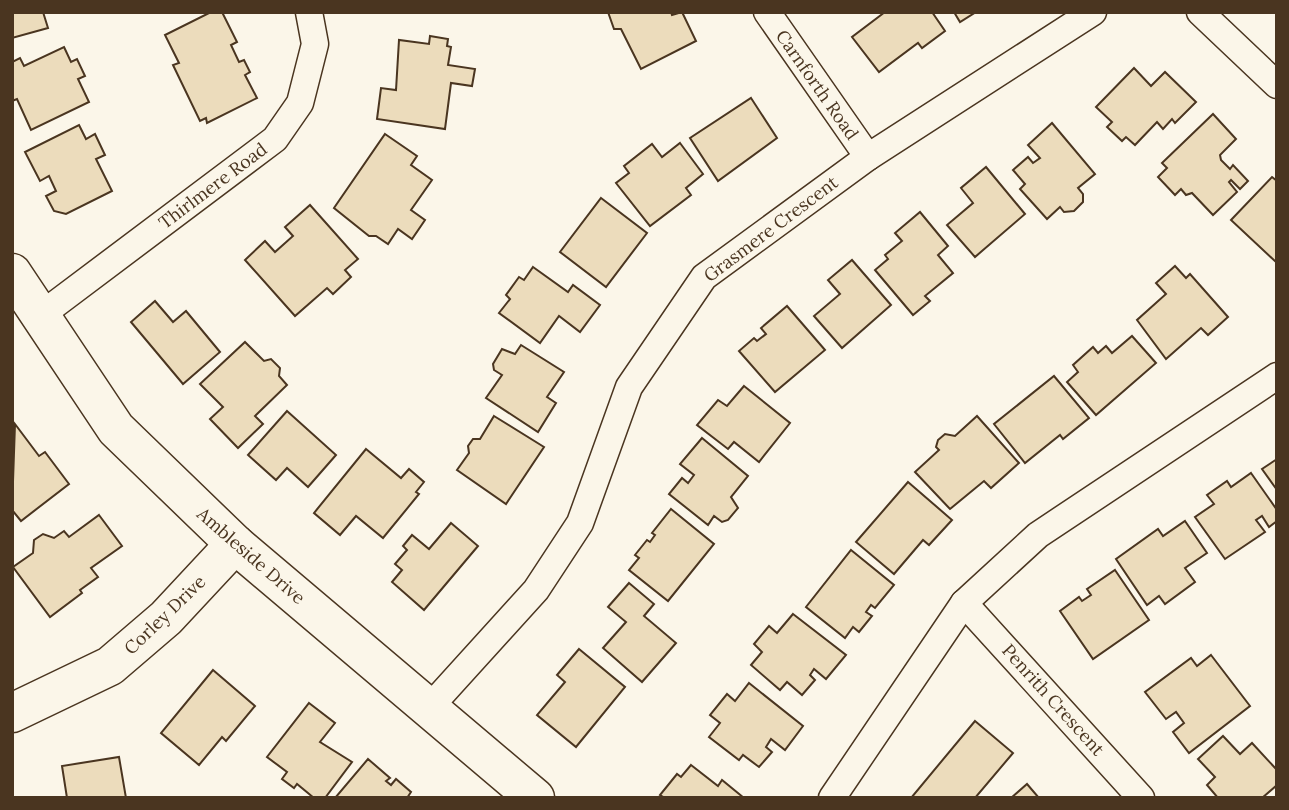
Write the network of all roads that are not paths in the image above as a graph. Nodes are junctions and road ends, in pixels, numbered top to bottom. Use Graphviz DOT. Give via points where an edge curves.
graph roads {
  1 [pos="309,12"];
  2 [pos="767,12"];
  3 [pos="1093,12"];
  4 [pos="1200,12"];
  5 [pos="1277,85"];
  6 [pos="868,157"];
  7 [pos="12,273"];
  8 [pos="41,315"];
  9 [pos="1277,376"];
  10 [pos="235,544"];
  11 [pos="964,603"];
  12 [pos="429,708"];
  13 [pos="12,713"];
  14 [pos="535,798"];
  15 [pos="832,798"];
  16 [pos="1141,798"];
  1 -- 8 [label="street, Thirlmere Road" via="316,44 300,103 275,139"];
  2 -- 6 [label="street, Carnforth Road"];
  3 -- 6 [label="street, Grasmere Crescent"];
  4 -- 5 [label="street"];
  6 -- 12 [label="street, Grasmere Crescent" via="704,278 629,387 580,523 536,590"];
  7 -- 8 [label="street, Ambleside Drive"];
  8 -- 10 [label="street, Ambleside Drive" via="116,429"];
  9 -- 11 [label="street" via="1038,536"];
  10 -- 12 [label="street, Ambleside Drive"];
  10 -- 13 [label="street, Corley Drive" via="166,618 110,666"];
  11 -- 15 [label="street"];
  11 -- 16 [label="street, Penrith Crescent"];
  12 -- 14 [label="street, Ambleside Drive"];
}
